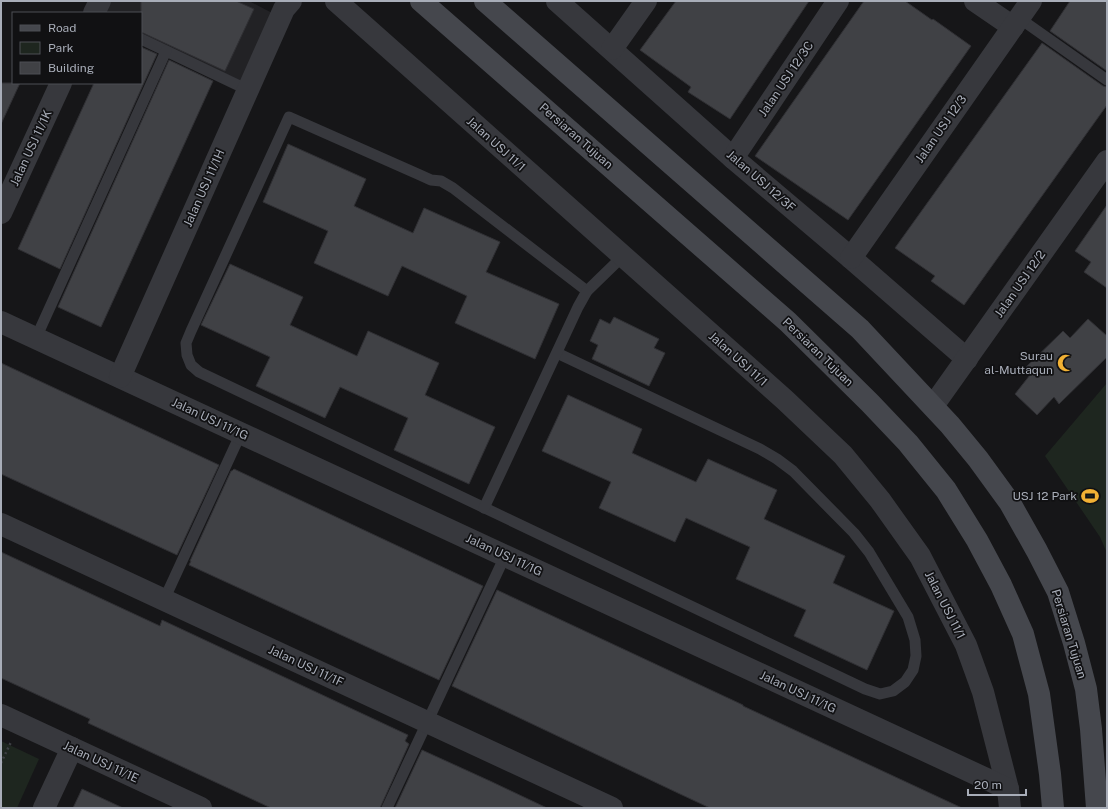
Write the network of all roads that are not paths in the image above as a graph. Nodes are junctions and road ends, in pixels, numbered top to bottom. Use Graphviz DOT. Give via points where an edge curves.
graph roads {
  1 [pos="100,1"];
  2 [pos="336,1"];
  3 [pos="421,1"];
  4 [pos="486,1"];
  5 [pos="557,1"];
  6 [pos="646,1"];
  7 [pos="838,1"];
  8 [pos="975,1"];
  9 [pos="282,4"];
  10 [pos="94,12"];
  11 [pos="1021,16"];
  12 [pos="142,39"];
  13 [pos="612,49"];
  14 [pos="166,51"];
  15 [pos="1107,80"];
  16 [pos="62,84"];
  17 [pos="248,90"];
  18 [pos="733,158"];
  19 [pos="1106,163"];
  20 [pos="3,201"];
  21 [pos="623,256"];
  22 [pos="851,258"];
  23 [pos="587,291"];
  24 [pos="1,322"];
  25 [pos="36,338"];
  26 [pos="557,353"];
  27 [pos="967,358"];
  28 [pos="120,377"];
  29 [pos="933,406"];
  30 [pos="241,433"];
  31 [pos="484,508"];
  32 [pos="1,524"];
  33 [pos="505,556"];
  34 [pos="164,600"];
  35 [pos="1,715"];
  36 [pos="427,722"];
  37 [pos="72,748"];
  38 [pos="1009,798"];
  39 [pos="44,808"];
  40 [pos="201,808"];
  41 [pos="387,808"];
  42 [pos="612,808"];
  43 [pos="1053,808"];
  44 [pos="1097,808"];
  1 -- 10 [label="street"];
  2 -- 21 [label="street, Jalan USJ 11/1"];
  3 -- 43 [label="main road, Persiaran Tujuan" via="788,322 876,408 946,490 978,540 1022,634 1039,694"];
  4 -- 29 [label="main road, Persiaran Tujuan" via="860,329"];
  5 -- 13 [label="street, Jalan USJ 12/3F"];
  6 -- 13 [label="street"];
  7 -- 18 [label="street, Jalan USJ 12/3C"];
  8 -- 11 [label="street"];
  9 -- 17 [label="street, Jalan USJ 11/1H"];
  11 -- 15 [label="lane"];
  11 -- 22 [label="street, Jalan USJ 12/3"];
  12 -- 14 [label="lane"];
  13 -- 18 [label="street, Jalan USJ 12/3F"];
  14 -- 17 [label="lane"];
  14 -- 25 [label="lane"];
  16 -- 20 [label="street, Jalan USJ 11/1K"];
  17 -- 28 [label="street, Jalan USJ 11/1H"];
  18 -- 22 [label="street, Jalan USJ 12/3F"];
  19 -- 27 [label="street, Jalan USJ 12/2"];
  21 -- 23 [label="lane"];
  21 -- 38 [label="street, Jalan USJ 11/1" via="785,400 843,456 880,500 920,556 966,645 982,692"];
  22 -- 27 [label="street, Jalan USJ 12/3F"];
  23 -- 26 [label="lane"];
  23 -- 31 [label="lane" via="453,188 289,117 186,343 190,365 199,372"];
  24 -- 25 [label="street, Jalan USJ 11/1G"];
  25 -- 28 [label="street, Jalan USJ 11/1G"];
  26 -- 31 [label="lane"];
  26 -- 31 [label="lane" via="760,449 793,471 854,533 869,552 908,617 915,640 916,656 913,670 905,682 893,691 880,694 865,689"];
  27 -- 29 [label="street, Jalan USJ 12/2"];
  28 -- 30 [label="street, Jalan USJ 11/1G"];
  29 -- 44 [label="main road, Persiaran Tujuan" via="978,459 1010,503 1058,592 1086,689"];
  30 -- 33 [label="street, Jalan USJ 11/1G"];
  30 -- 34 [label="lane"];
  32 -- 34 [label="street, Jalan USJ 11/1F"];
  33 -- 36 [label="lane"];
  33 -- 38 [label="street, Jalan USJ 11/1G"];
  34 -- 36 [label="street, Jalan USJ 11/1F"];
  35 -- 37 [label="street, Jalan USJ 11/1E"];
  36 -- 41 [label="lane"];
  36 -- 42 [label="street, Jalan USJ 11/1F"];
  37 -- 39 [label="street"];
  37 -- 40 [label="street, Jalan USJ 11/1E"];
}
